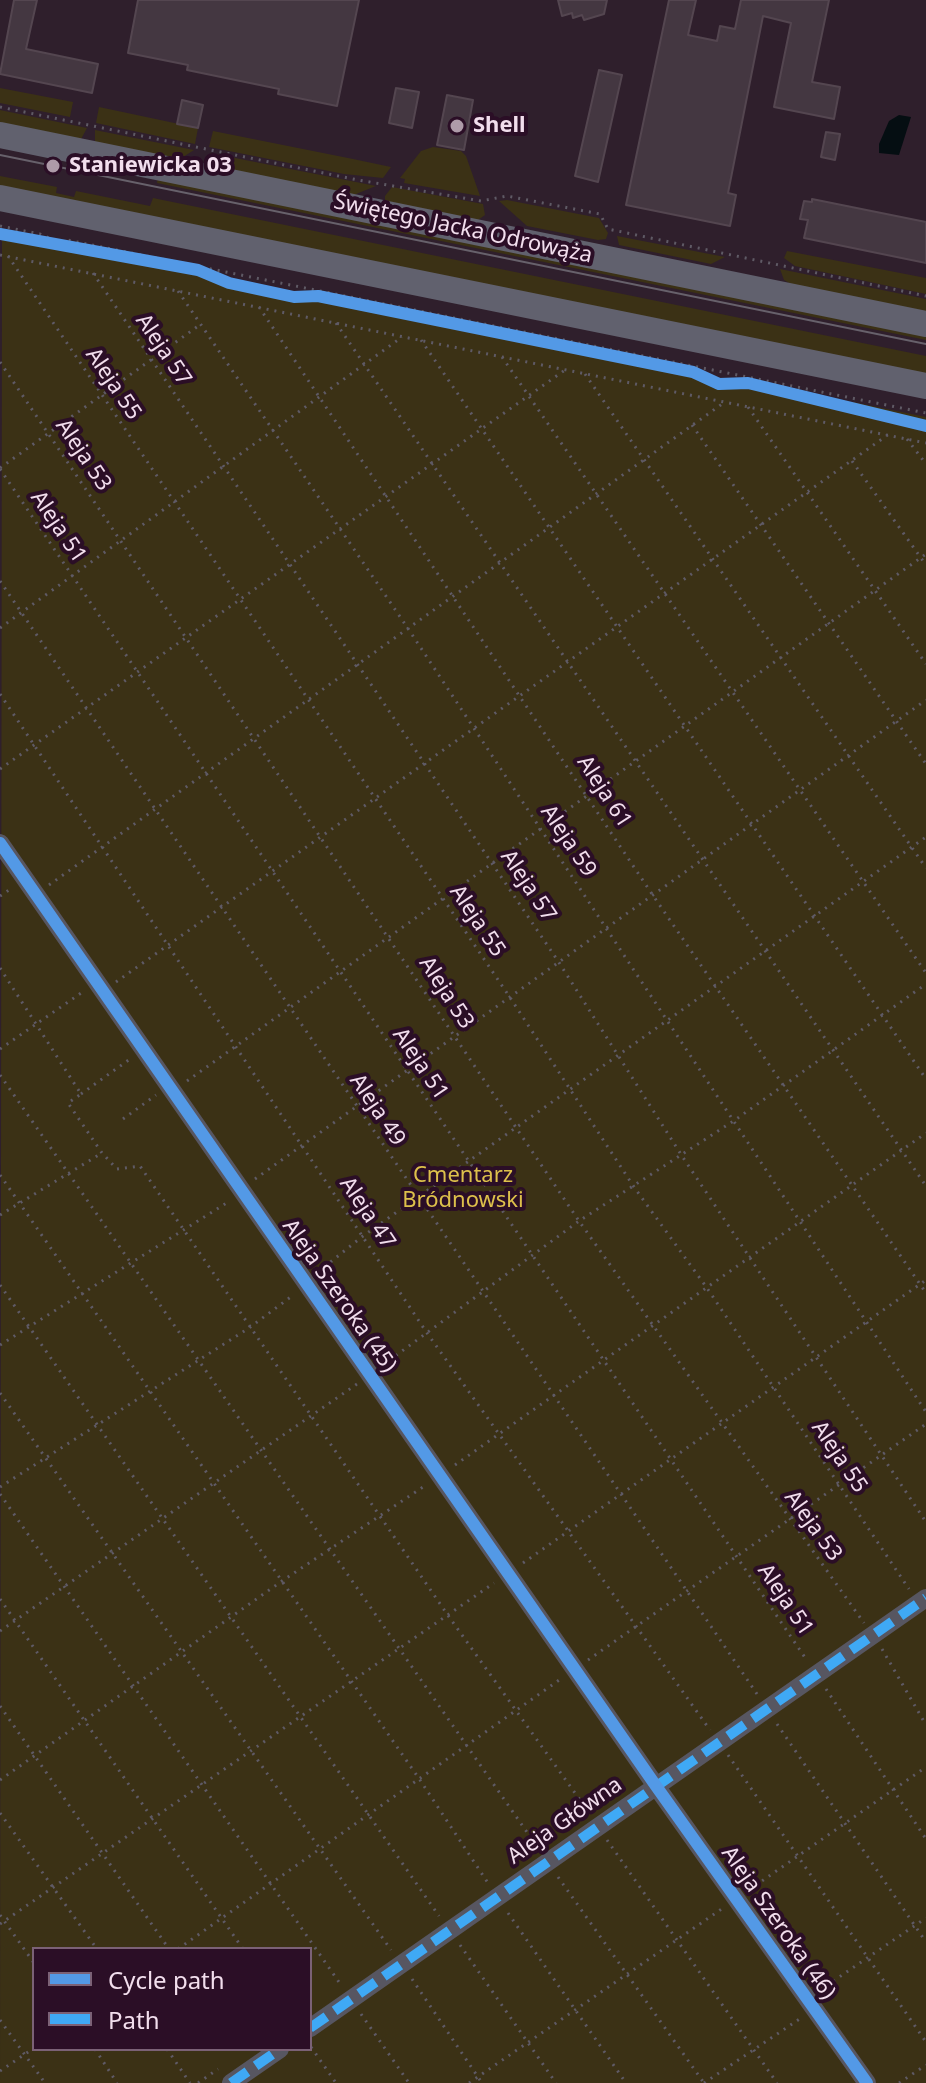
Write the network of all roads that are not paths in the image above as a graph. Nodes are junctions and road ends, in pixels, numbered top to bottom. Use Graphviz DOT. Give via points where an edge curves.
graph roads {
  1 [pos="0,135"];
  2 [pos="0,198"];
  3 [pos="926,324"];
  4 [pos="926,386"];
  5 [pos="0,843"];
  6 [pos="922,1600"];
  7 [pos="651,1779"];
  8 [pos="312,2027"];
  9 [pos="277,2051"];
  10 [pos="231,2083"];
  11 [pos="867,2083"];
  1 -- 3 [label="main road, Świętego Jacka Odrowąża"];
  2 -- 4 [label="main road"];
  5 -- 7 [label="street, Aleja Szeroka (45)"];
  6 -- 7 [label="street, Aleja Główna" via="723,1749"];
  7 -- 8 [label="street, Aleja Główna" via="598,1826"];
  7 -- 11 [label="street, Aleja Szeroka (46)"];
  9 -- 10 [label="street"];
}
